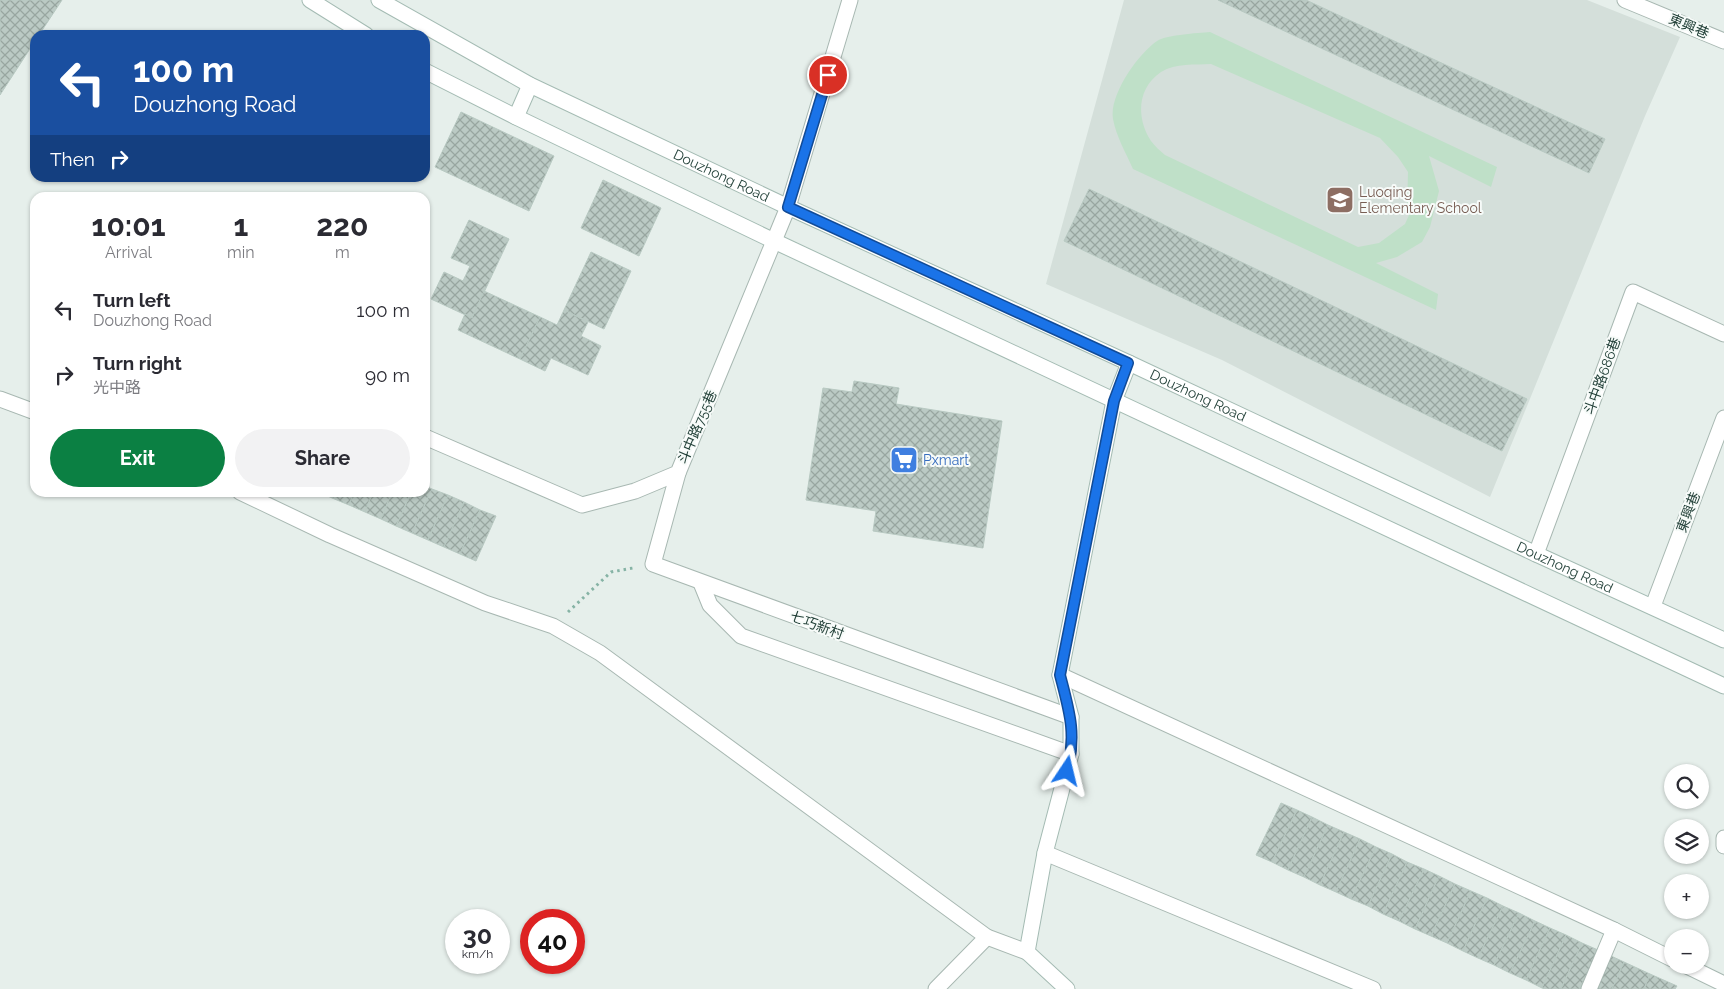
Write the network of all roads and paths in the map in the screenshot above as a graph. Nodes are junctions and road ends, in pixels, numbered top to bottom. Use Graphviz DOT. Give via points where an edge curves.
graph roads {
  1 [pos="310,0"];
  2 [pos="379,0"];
  3 [pos="850,0"];
  4 [pos="1625,0"];
  5 [pos="358,30"];
  6 [pos="1724,41"];
  7 [pos="430,74"];
  8 [pos="530,84"];
  9 [pos="516,117"];
  10 [pos="788,207"];
  11 [pos="774,241"];
  12 [pos="1724,334"];
  13 [pos="1128,363"];
  14 [pos="0,399"];
  15 [pos="1114,401"];
  16 [pos="30,410"];
  17 [pos="1724,418"];
  18 [pos="430,439"];
  19 [pos="678,473"];
  20 [pos="250,497"];
  21 [pos="1536,554"];
  22 [pos="652,564"];
  23 [pos="701,583"];
  24 [pos="1652,606"];
  25 [pos="554,626"];
  26 [pos="1724,640"];
  27 [pos="1060,675"];
  28 [pos="1724,686"];
  29 [pos="1071,717"];
  30 [pos="1071,754"];
  31 [pos="1724,838"];
  32 [pos="1724,846"];
  33 [pos="1045,853"];
  34 [pos="1614,930"];
  35 [pos="987,937"];
  36 [pos="1027,952"];
  37 [pos="1664,955"];
  38 [pos="1703,974"];
  39 [pos="1724,984"];
  40 [pos="936,989"];
  41 [pos="1067,989"];
  42 [pos="1373,989"];
  43 [pos="1589,989"];
  1 -- 5 [label="main road"];
  2 -- 8 [label="main road, Douzhong Road"];
  3 -- 10 [label="main road, 斗中路755巷"];
  4 -- 6 [label="main road, 東興巷"];
  7 -- 9 [label="main road"];
  8 -- 9 [label="main road"];
  8 -- 10 [label="main road, Douzhong Road"];
  9 -- 11 [label="main road"];
  10 -- 11 [label="main road, 斗中路755巷"];
  10 -- 13 [label="main road, Douzhong Road"];
  11 -- 15 [label="main road"];
  11 -- 19 [label="main road, 斗中路755巷"];
  12 -- 21 [label="main road, 斗中路686巷" via="1633,292"];
  13 -- 15 [label="main road"];
  13 -- 21 [label="main road, Douzhong Road"];
  14 -- 16 [label="main road"];
  15 -- 27 [label="main road"];
  15 -- 28 [label="main road"];
  17 -- 24 [label="main road, 東興巷"];
  18 -- 19 [label="main road, 斗中路755巷" via="582,505 635,491"];
  19 -- 22 [label="main road"];
  20 -- 25 [label="main road" via="485,603"];
  21 -- 24 [label="main road, Douzhong Road"];
  22 -- 23 [label="main road, 七巧新村"];
  22 -- 25 [label="path" via="611,572"];
  23 -- 29 [label="main road, 七巧新村"];
  23 -- 30 [label="main road" via="710,605 741,636"];
  24 -- 26 [label="main road, Douzhong Road"];
  25 -- 35 [label="main road" via="600,653"];
  27 -- 29 [label="main road"];
  27 -- 34 [label="main road"];
  29 -- 30 [label="main road"];
  30 -- 33 [label="main road"];
  31 -- 32 [label="main road"];
  33 -- 36 [label="main road"];
  33 -- 42 [label="main road"];
  34 -- 37 [label="main road"];
  34 -- 43 [label="main road"];
  35 -- 36 [label="main road"];
  35 -- 40 [label="main road"];
  36 -- 41 [label="main road"];
  38 -- 39 [label="main road"];
}
